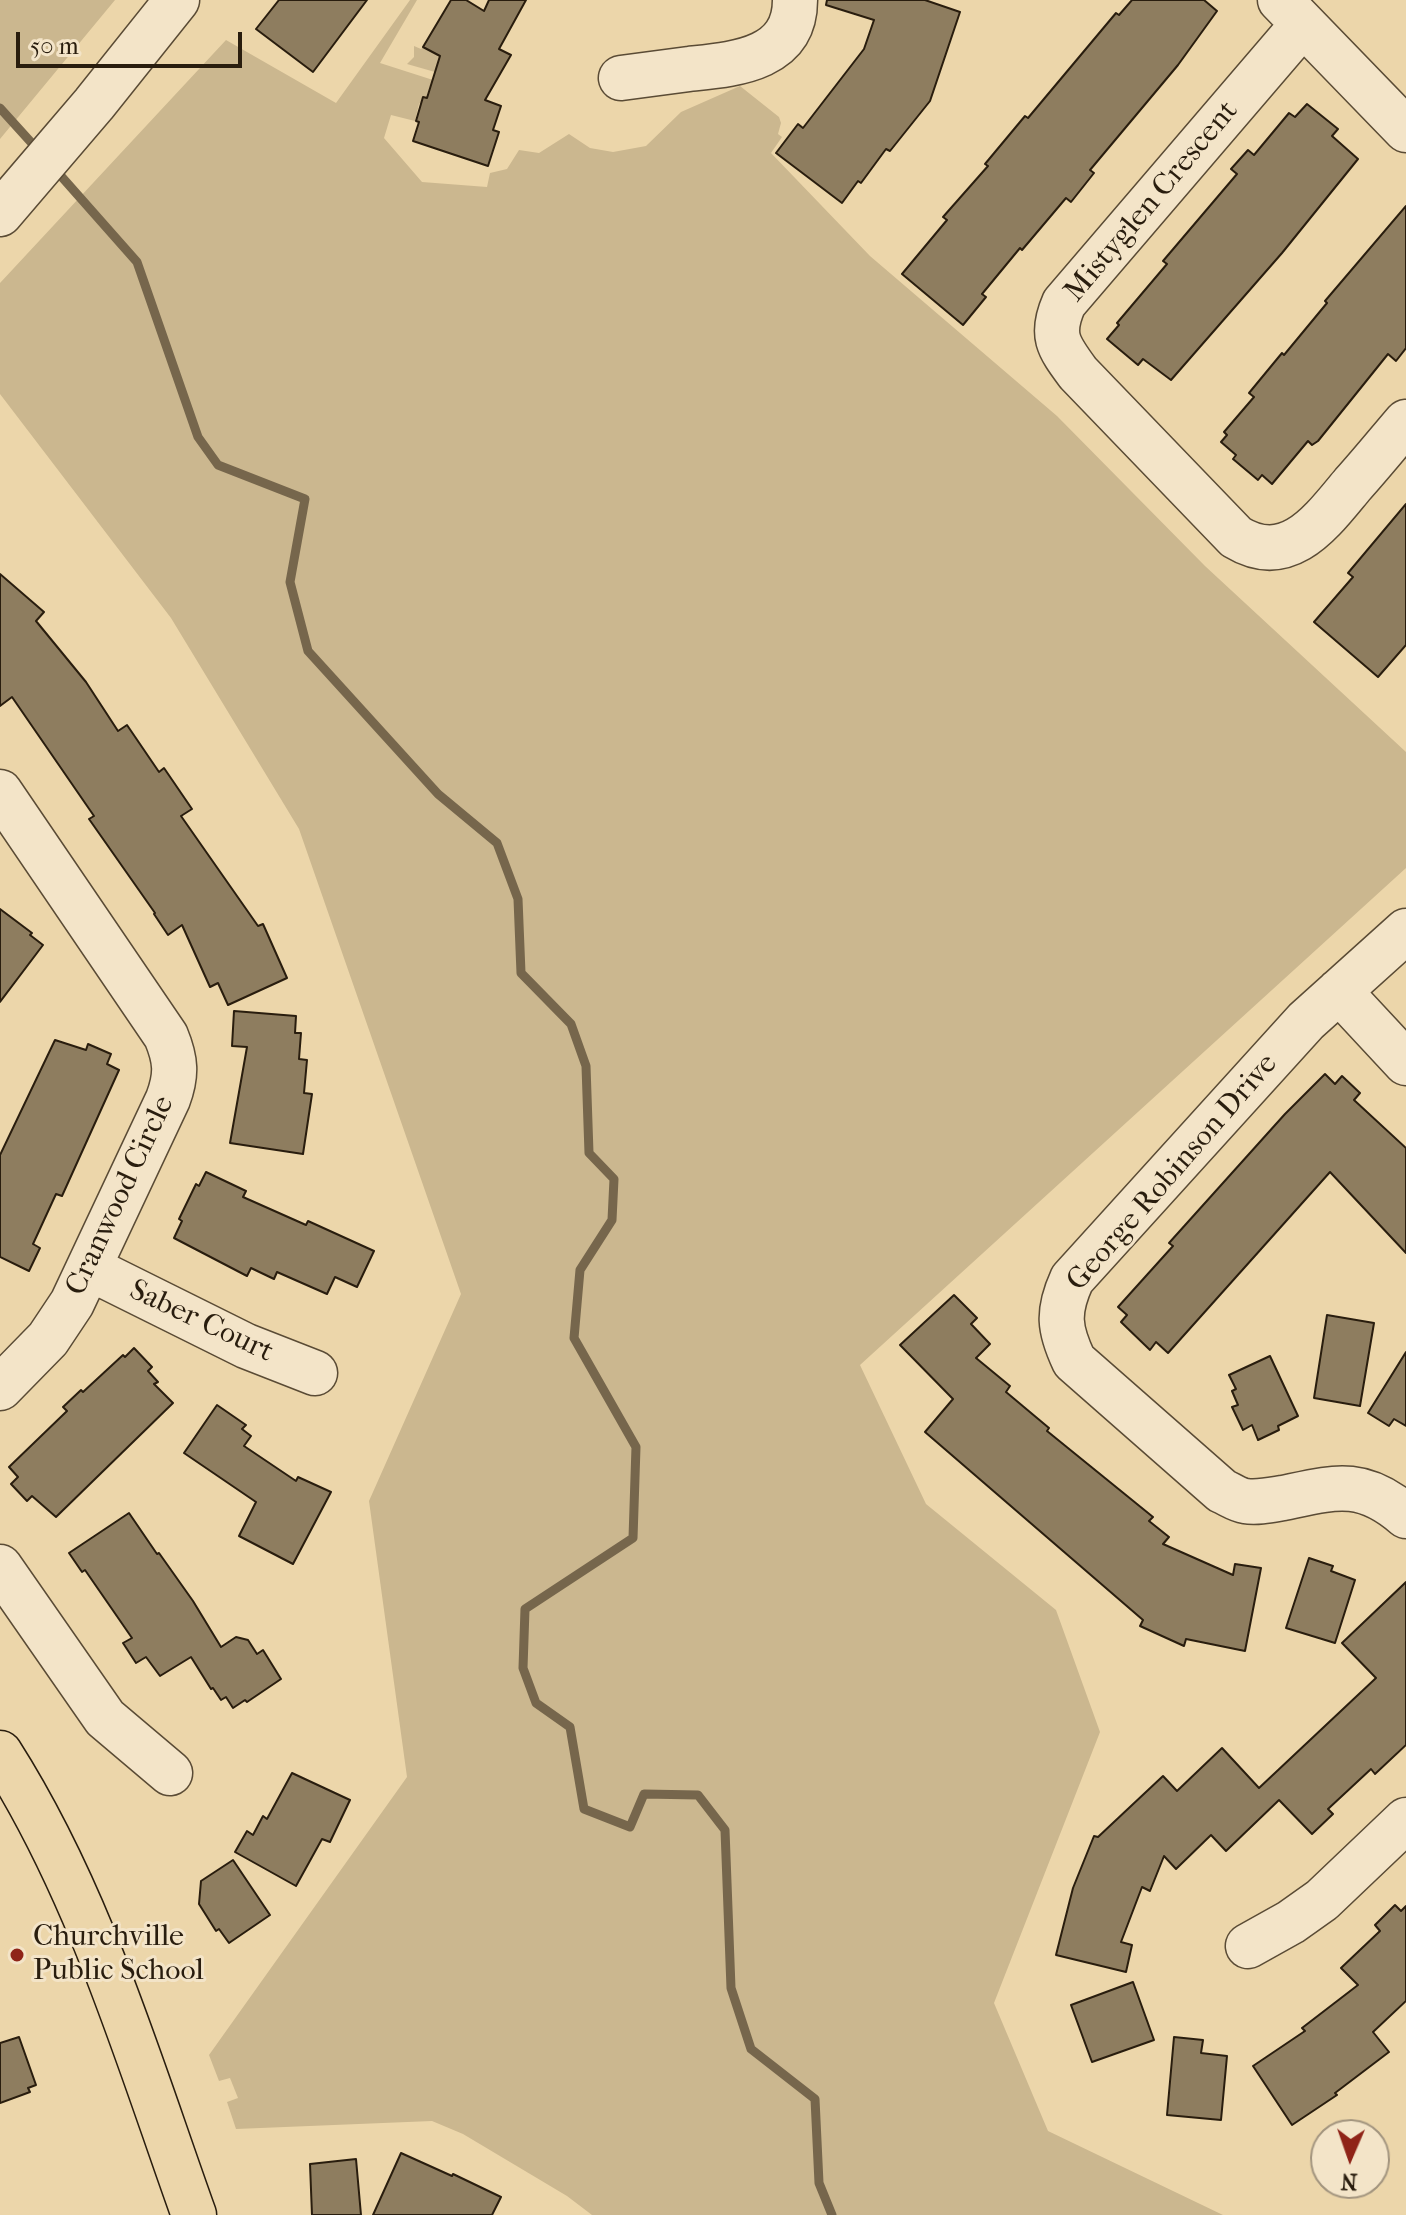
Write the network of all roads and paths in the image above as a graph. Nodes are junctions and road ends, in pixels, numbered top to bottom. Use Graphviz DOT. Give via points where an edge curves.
graph roads {
  1 [pos="177,0"];
  2 [pos="795,0"];
  3 [pos="1291,12"];
  4 [pos="621,78"];
  5 [pos="1406,130"];
  6 [pos="0,214"];
  7 [pos="1406,422"];
  8 [pos="0,792"];
  9 [pos="1406,931"];
  10 [pos="1339,991"];
  11 [pos="1406,1063"];
  12 [pos="89,1268"];
  13 [pos="315,1373"];
  14 [pos="0,1388"];
  15 [pos="1406,1516"];
  16 [pos="0,1567"];
  17 [pos="0,1753"];
  18 [pos="170,1773"];
  19 [pos="1406,1820"];
  20 [pos="1248,1946"];
  21 [pos="194,2215"];
  1 -- 6 [label="street"];
  2 -- 4 [label="street" via="787,33 769,51 738,64"];
  3 -- 5 [label="street"];
  3 -- 7 [label="street, Mistyglen Crescent" via="1064,303 1057,338 1078,373 1236,537 1251,546 1289,544 1315,529"];
  8 -- 12 [label="street, Cranwood Circle" via="166,1036 175,1058 175,1082"];
  9 -- 10 [label="street, George Robinson Drive"];
  10 -- 11 [label="street"];
  10 -- 15 [label="street, George Robinson Drive" via="1072,1279 1060,1319 1074,1361 1222,1491 1244,1501 1329,1487 1360,1488"];
  12 -- 13 [label="street, Saber Court" via="246,1346"];
  12 -- 14 [label="street, Cranwood Circle" via="60,1323"];
  16 -- 18 [label="street" via="105,1718"];
  17 -- 21 [label="main road" via="29,1798 99,1952"];
  19 -- 20 [label="street" via="1322,1900"];
}
